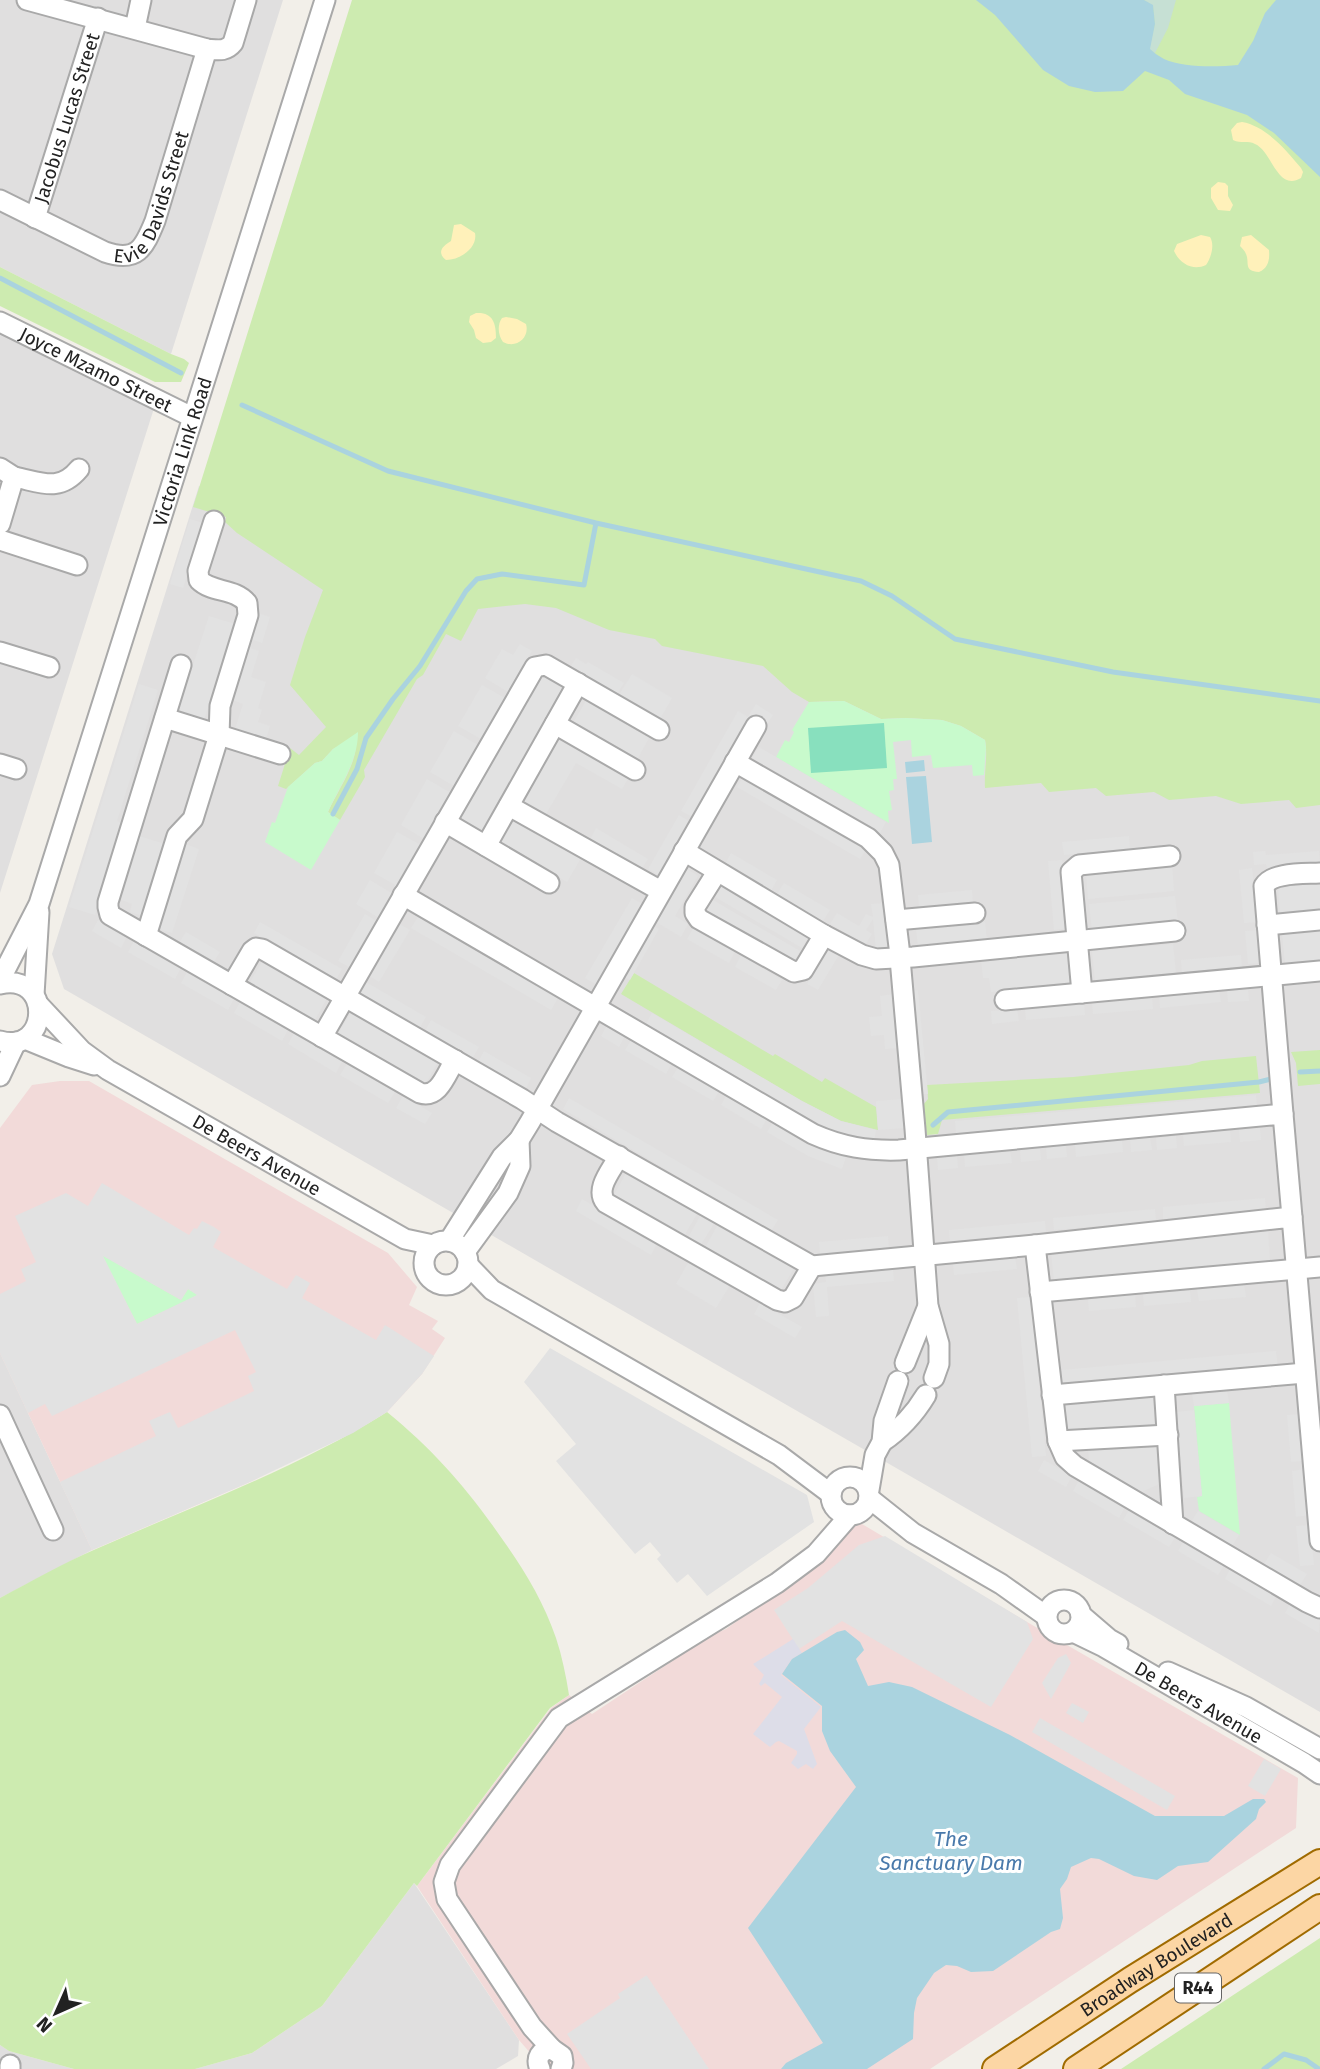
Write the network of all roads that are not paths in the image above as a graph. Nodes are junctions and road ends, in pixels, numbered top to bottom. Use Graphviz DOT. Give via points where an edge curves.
graph roads {
  1 [pos="31,0"];
  2 [pos="142,0"];
  3 [pos="246,0"];
  4 [pos="325,0"];
  5 [pos="98,18"];
  6 [pos="135,28"];
  7 [pos="207,49"];
  8 [pos="0,200"];
  9 [pos="35,218"];
  10 [pos="0,322"];
  11 [pos="192,417"];
  12 [pos="79,469"];
  13 [pos="7,472"];
  14 [pos="214,521"];
  15 [pos="0,524"];
  16 [pos="0,540"];
  17 [pos="77,565"];
  18 [pos="0,652"];
  19 [pos="181,665"];
  20 [pos="48,667"];
  21 [pos="578,683"];
  22 [pos="165,718"];
  23 [pos="555,724"];
  24 [pos="756,726"];
  25 [pos="659,730"];
  26 [pos="219,735"];
  27 [pos="280,754"];
  28 [pos="735,762"];
  29 [pos="635,770"];
  30 [pos="509,806"];
  31 [pos="445,822"];
  32 [pos="486,846"];
  33 [pos="684,851"];
  34 [pos="1170,856"];
  35 [pos="717,872"];
  36 [pos="1320,873"];
  37 [pos="549,883"];
  38 [pos="661,891"];
  39 [pos="403,895"];
  40 [pos="39,904"];
  41 [pos="975,912"];
  42 [pos="896,920"];
  43 [pos="1320,920"];
  44 [pos="1267,925"];
  45 [pos="1175,931"];
  46 [pos="824,935"];
  47 [pos="146,936"];
  48 [pos="1078,941"];
  49 [pos="900,958"];
  50 [pos="1320,971"];
  51 [pos="1271,975"];
  52 [pos="0,982"];
  53 [pos="232,985"];
  54 [pos="1082,993"];
  55 [pos="345,997"];
  56 [pos="36,1000"];
  57 [pos="1005,1000"];
  58 [pos="595,1007"];
  59 [pos="322,1037"];
  60 [pos="14,1041"];
  61 [pos="454,1060"];
  62 [pos="108,1070"];
  63 [pos="0,1076"];
  64 [pos="537,1108"];
  65 [pos="1283,1114"];
  66 [pos="519,1140"];
  67 [pos="916,1148"];
  68 [pos="619,1156"];
  69 [pos="468,1212"];
  70 [pos="1292,1217"];
  71 [pos="485,1222"];
  72 [pos="405,1239"];
  73 [pos="1035,1245"];
  74 [pos="925,1256"];
  75 [pos="455,1257"];
  76 [pos="424,1266"];
  77 [pos="811,1266"];
  78 [pos="1320,1267"];
  79 [pos="1296,1269"];
  80 [pos="1041,1292"];
  81 [pos="928,1306"];
  82 [pos="1305,1373"];
  83 [pos="1164,1385"];
  84 [pos="1052,1395"];
  85 [pos="0,1415"];
  86 [pos="1168,1434"];
  87 [pos="1058,1441"];
  88 [pos="878,1449"];
  89 [pos="779,1455"];
  90 [pos="1317,1474"];
  91 [pos="846,1477"];
  92 [pos="832,1499"];
  93 [pos="861,1504"];
  94 [pos="1173,1524"];
  95 [pos="1319,1529"];
  96 [pos="53,1530"];
  97 [pos="816,1554"];
  98 [pos="1320,1608"];
  99 [pos="1052,1609"];
  100 [pos="1077,1623"];
  101 [pos="1320,1749"];
  102 [pos="1312,1769"];
  103 [pos="1320,1862"];
  104 [pos="1320,1907"];
  105 [pos="548,2063"];
  106 [pos="995,2069"];
  107 [pos="1076,2069"];
  1 -- 5 [label="street"];
  2 -- 6 [label="street"];
  3 -- 7 [label="street" via="229,48"];
  4 -- 11 [label="street, Victoria Link Road"];
  5 -- 6 [label="street"];
  5 -- 9 [label="street, Jacobus Lucas Street"];
  6 -- 7 [label="street"];
  7 -- 9 [label="street, Evie Davids Street" via="145,245 133,255 120,257"];
  8 -- 9 [label="street, Evie Davids Street"];
  10 -- 11 [label="street, Joyce Mzamo Street"];
  11 -- 40 [label="street, Victoria Link Road"];
  12 -- 13 [label="street" via="57,484"];
  13 -- 15 [label="street"];
  14 -- 26 [label="street" via="199,580 205,586 239,595 249,609 220,706"];
  16 -- 17 [label="street"];
  18 -- 20 [label="street"];
  19 -- 22 [label="street"];
  21 -- 23 [label="street"];
  21 -- 25 [label="street"];
  21 -- 31 [label="street" via="546,665 535,667"];
  22 -- 26 [label="street"];
  22 -- 47 [label="street" via="107,907 114,918"];
  23 -- 29 [label="street"];
  23 -- 30 [label="street"];
  24 -- 28 [label="street"];
  26 -- 27 [label="street"];
  26 -- 47 [label="street" via="192,819 177,836"];
  28 -- 33 [label="street"];
  28 -- 42 [label="street" via="877,844 889,866"];
  30 -- 32 [label="street"];
  30 -- 38 [label="street"];
  31 -- 32 [label="street"];
  31 -- 39 [label="street"];
  32 -- 37 [label="street"];
  33 -- 35 [label="street"];
  33 -- 38 [label="street"];
  34 -- 48 [label="street" via="1074,867"];
  35 -- 46 [label="street"];
  35 -- 46 [label="street" via="695,907 699,919 794,972 803,970"];
  36 -- 44 [label="street" via="1268,880 1264,886"];
  38 -- 58 [label="street"];
  39 -- 55 [label="street"];
  39 -- 58 [label="street"];
  40 -- 52 [label="street, Victoria Link Road"];
  40 -- 56 [label="street, Victoria Link Road"];
  41 -- 42 [label="street"];
  42 -- 49 [label="street"];
  43 -- 44 [label="street"];
  44 -- 51 [label="street"];
  45 -- 48 [label="street"];
  46 -- 49 [label="street" via="862,955"];
  47 -- 53 [label="street"];
  48 -- 49 [label="street"];
  48 -- 54 [label="street"];
  49 -- 67 [label="street"];
  50 -- 51 [label="street"];
  51 -- 54 [label="street"];
  51 -- 65 [label="street"];
  52 -- 56 [label="street" via="27,988"];
  53 -- 55 [label="street" via="252,951 259,948"];
  53 -- 59 [label="street"];
  54 -- 57 [label="street"];
  55 -- 59 [label="street"];
  55 -- 61 [label="street"];
  56 -- 60 [label="street, Victoria Link Road" via="38,1024 33,1032"];
  56 -- 62 [label="street, De Beers Avenue" via="82,1051"];
  58 -- 64 [label="street"];
  58 -- 67 [label="street" via="828,1141 879,1151"];
  59 -- 61 [label="street" via="424,1095 436,1091"];
  60 -- 62 [label="street, De Beers Avenue"];
  60 -- 63 [label="street, Victoria Link Road"];
  61 -- 64 [label="street"];
  62 -- 72 [label="street, De Beers Avenue"];
  64 -- 66 [label="street"];
  64 -- 68 [label="street"];
  65 -- 67 [label="street"];
  65 -- 70 [label="street"];
  66 -- 69 [label="street" via="502,1157"];
  66 -- 71 [label="street" via="520,1166 508,1193"];
  67 -- 74 [label="street"];
  68 -- 77 [label="street"];
  68 -- 77 [label="street" via="601,1189 606,1203 777,1300 793,1298"];
  69 -- 71 [label="street"];
  69 -- 75 [label="street"];
  70 -- 73 [label="street"];
  70 -- 79 [label="street"];
  71 -- 75 [label="street"];
  72 -- 75 [label="street, De Beers Avenue"];
  72 -- 76 [label="street, De Beers Avenue"];
  73 -- 74 [label="street"];
  73 -- 80 [label="street"];
  74 -- 77 [label="street"];
  74 -- 81 [label="street"];
  75 -- 76 [label="street" via="427,1251"];
  75 -- 76 [label="street, De Beers Avenue" via="451,1285 429,1278"];
  75 -- 89 [label="street" via="492,1290"];
  78 -- 79 [label="street"];
  79 -- 80 [label="street"];
  79 -- 82 [label="street"];
  80 -- 84 [label="street"];
  81 -- 88 [label="street"];
  81 -- 88 [label="street" via="939,1343 939,1364 912,1417"];
  82 -- 83 [label="street"];
  82 -- 90 [label="street"];
  83 -- 84 [label="street"];
  83 -- 86 [label="street"];
  84 -- 87 [label="street"];
  85 -- 96 [label="street"];
  86 -- 87 [label="street"];
  86 -- 94 [label="street"];
  87 -- 94 [label="street" via="1070,1462"];
  88 -- 91 [label="street"];
  88 -- 93 [label="street"];
  89 -- 91 [label="street"];
  89 -- 92 [label="street"];
  90 -- 95 [label="street"];
  91 -- 92 [label="street" via="836,1483"];
  91 -- 93 [label="street" via="858,1478 866,1485"];
  92 -- 93 [label="street" via="840,1512"];
  92 -- 97 [label="street"];
  93 -- 97 [label="street"];
  93 -- 99 [label="street"];
  94 -- 98 [label="street"];
  97 -- 105 [label="street" via="559,1718 450,1865 444,1882 447,1899 532,2027"];
  99 -- 100 [label="street" via="1065,1600 1072,1602 1078,1608"];
  99 -- 100 [label="street" via="1048,1626 1053,1631 1067,1634"];
  100 -- 101 [label="street, De Beers Avenue"];
  100 -- 102 [label="street, De Beers Avenue" via="1104,1647"];
  103 -- 106 [label="main road, Broadway Boulevard / R44"];
  104 -- 107 [label="main road, Broadway Boulevard / R44"];
}
